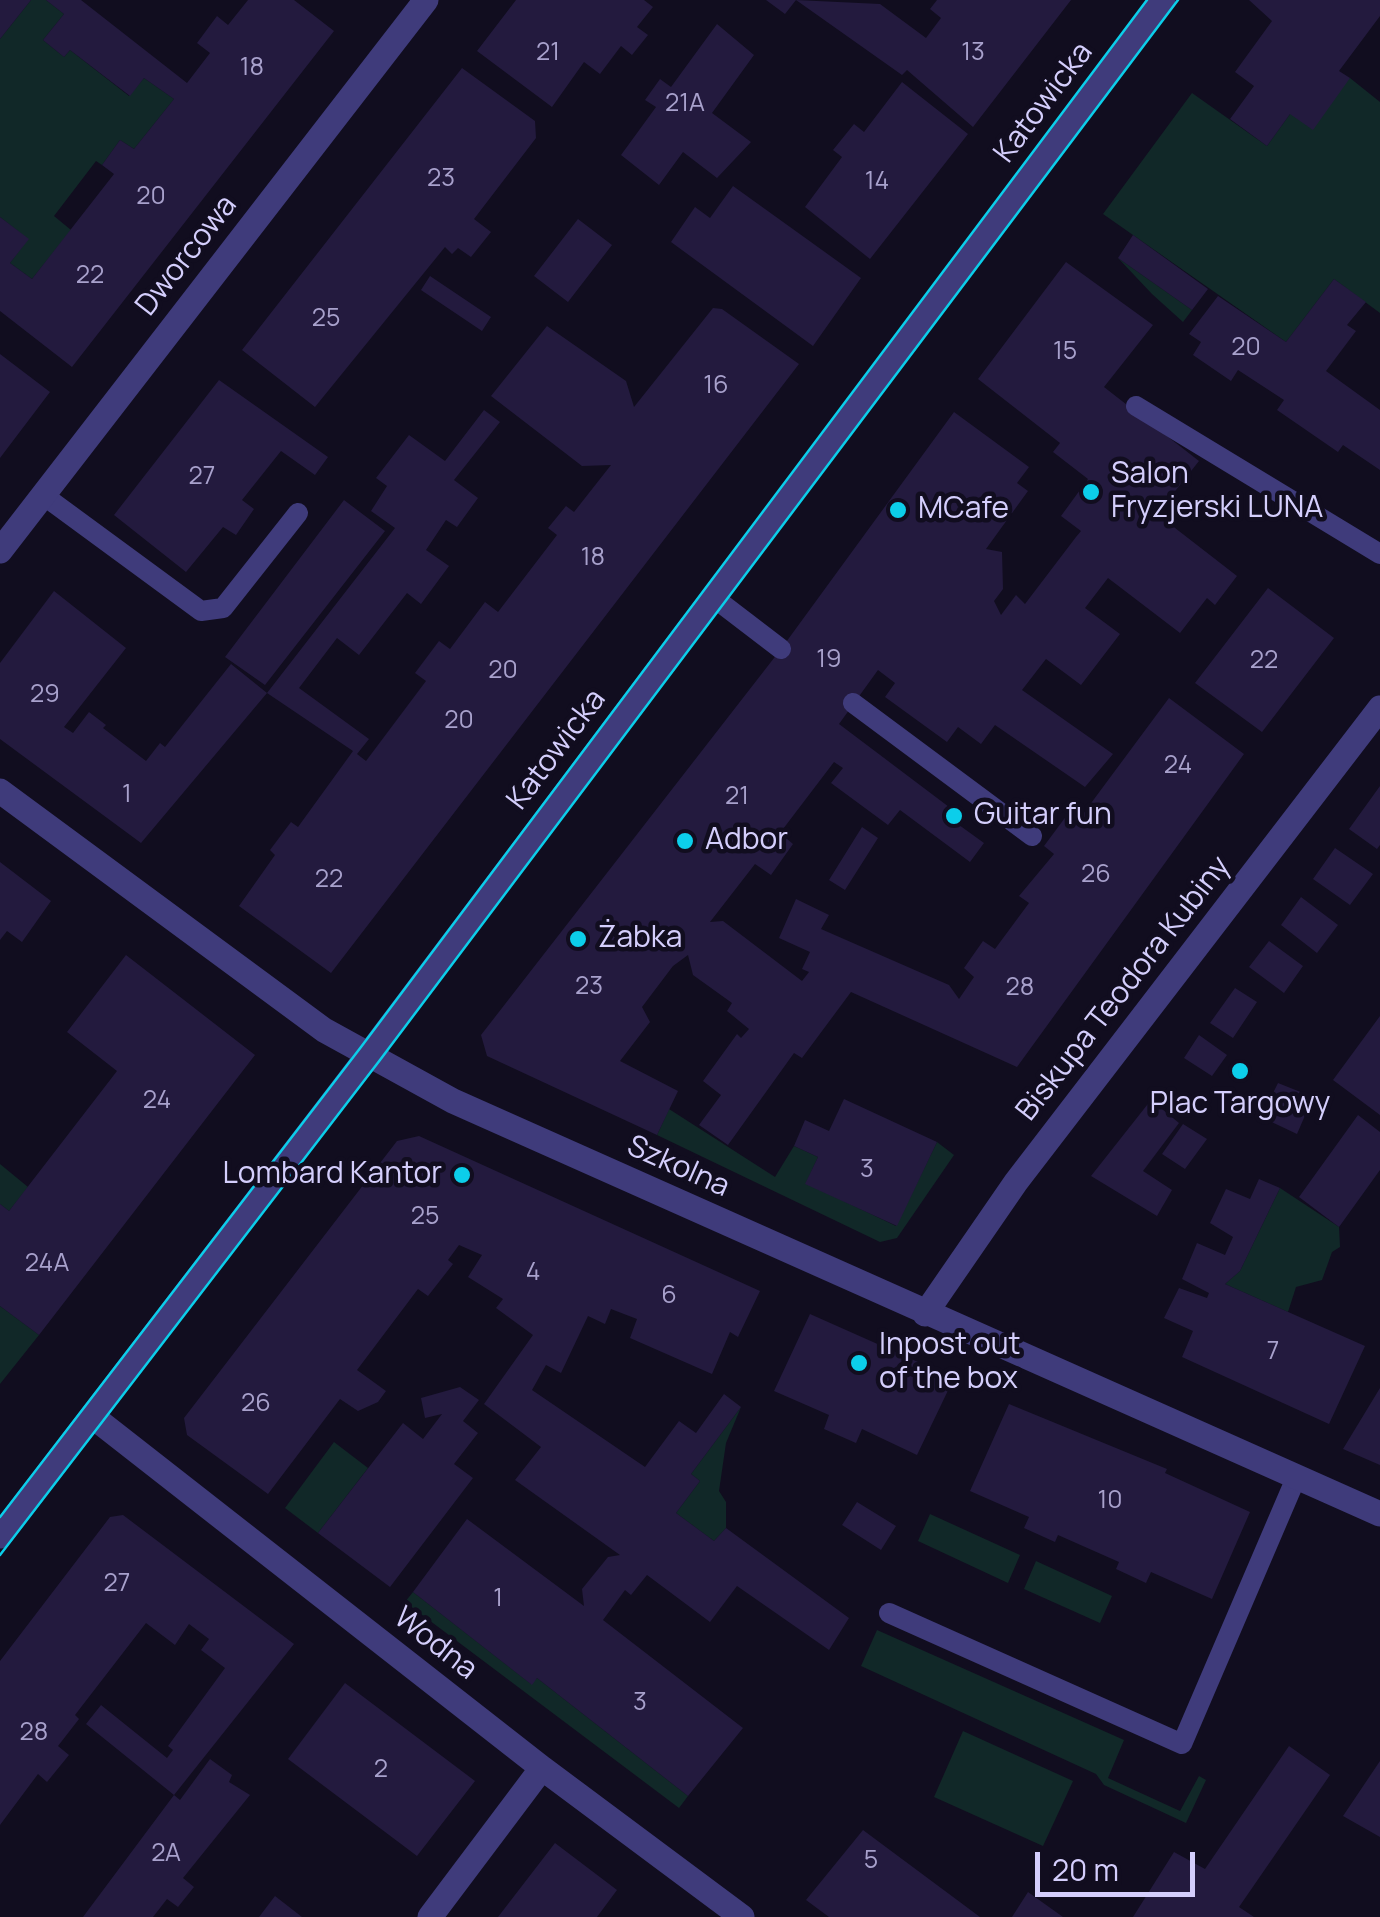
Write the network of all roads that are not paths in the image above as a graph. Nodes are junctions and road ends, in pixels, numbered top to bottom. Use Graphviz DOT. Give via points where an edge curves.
graph roads {
  1 [pos="1163,0"];
  2 [pos="416,4"];
  3 [pos="1136,406"];
  4 [pos="43,496"];
  5 [pos="298,513"];
  6 [pos="0,551"];
  7 [pos="1380,554"];
  8 [pos="713,596"];
  9 [pos="780,649"];
  10 [pos="853,703"];
  11 [pos="1377,718"];
  12 [pos="0,791"];
  13 [pos="1032,836"];
  14 [pos="370,1053"];
  15 [pos="925,1314"];
  16 [pos="92,1416"];
  17 [pos="1296,1478"];
  18 [pos="1380,1514"];
  19 [pos="0,1536"];
  20 [pos="889,1613"];
  21 [pos="542,1768"];
  22 [pos="739,1916"];
  23 [pos="430,1917"];
  1 -- 8 [label="street, Katowicka"];
  2 -- 4 [label="street, Dworcowa"];
  3 -- 7 [label="lane"];
  4 -- 5 [label="lane" via="201,610 223,608"];
  4 -- 6 [label="street, Dworcowa"];
  8 -- 9 [label="lane"];
  8 -- 14 [label="street, Katowicka"];
  10 -- 13 [label="lane"];
  11 -- 15 [label="street, Biskupa Teodora Kubiny" via="1016,1182"];
  12 -- 14 [label="street, Szkolna" via="324,1030"];
  14 -- 15 [label="street, Szkolna" via="453,1101"];
  14 -- 16 [label="street, Katowicka"];
  15 -- 17 [label="street, Szkolna"];
  16 -- 19 [label="street, Katowicka"];
  16 -- 21 [label="street, Wodna"];
  17 -- 18 [label="street, Szkolna"];
  17 -- 20 [label="lane" via="1182,1744"];
  21 -- 22 [label="street, Wodna"];
  21 -- 23 [label="street"];
}
